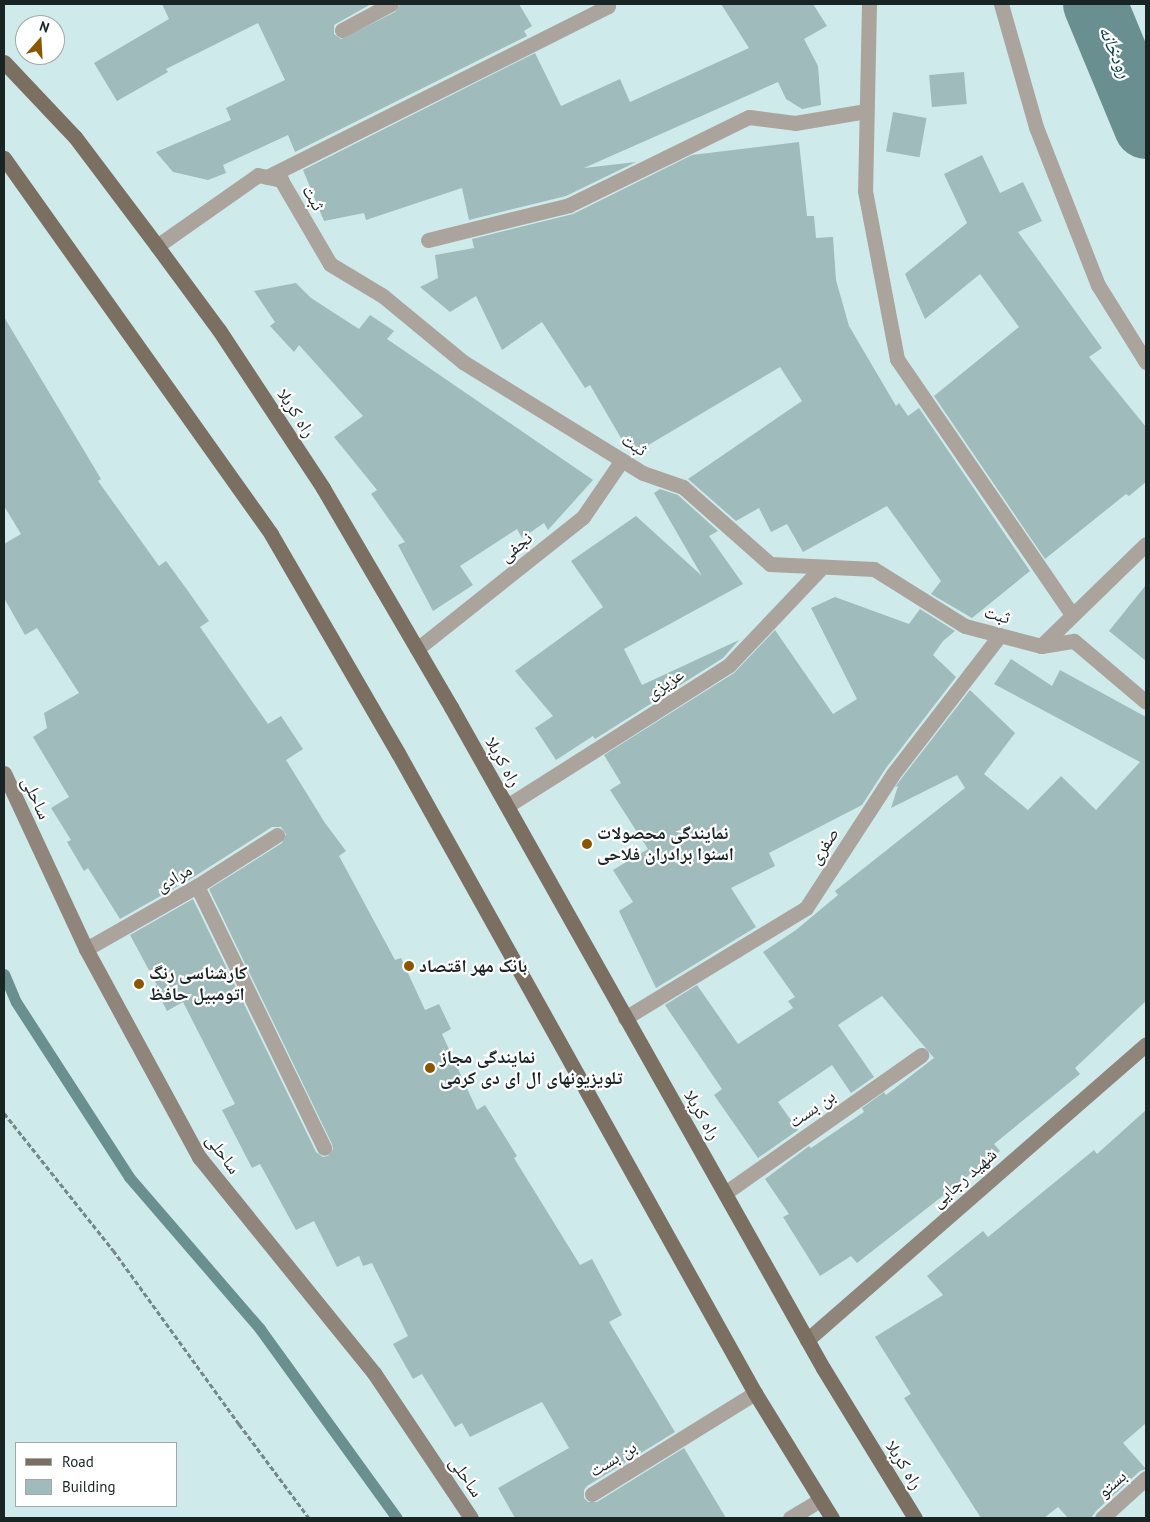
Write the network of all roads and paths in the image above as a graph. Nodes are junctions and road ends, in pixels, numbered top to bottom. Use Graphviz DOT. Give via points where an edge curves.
graph roads {
  1 [pos="390,4"];
  2 [pos="608,4"];
  3 [pos="868,4"];
  4 [pos="1000,4"];
  5 [pos="342,30"];
  6 [pos="4,62"];
  7 [pos="866,110"];
  8 [pos="4,158"];
  9 [pos="267,177"];
  10 [pos="428,240"];
  11 [pos="157,246"];
  12 [pos="1146,362"];
  13 [pos="622,460"];
  14 [pos="1146,544"];
  15 [pos="822,567"];
  16 [pos="1072,615"];
  17 [pos="1000,635"];
  18 [pos="1041,646"];
  19 [pos="417,649"];
  20 [pos="1146,702"];
  21 [pos="4,773"];
  22 [pos="507,806"];
  23 [pos="277,835"];
  24 [pos="197,886"];
  25 [pos="86,949"];
  26 [pos="625,1018"];
  27 [pos="1146,1044"];
  28 [pos="921,1055"];
  29 [pos="4,1113"];
  30 [pos="324,1148"];
  31 [pos="724,1194"];
  32 [pos="806,1340"];
  33 [pos="755,1392"];
  34 [pos="1146,1478"];
  35 [pos="592,1494"];
  36 [pos="820,1500"];
  37 [pos="310,1518"];
  38 [pos="471,1518"];
  39 [pos="790,1518"];
  40 [pos="832,1518"];
  41 [pos="915,1518"];
  42 [pos="1102,1518"];
  1 -- 5 [label="street"];
  2 -- 9 [label="street"];
  3 -- 7 [label="street"];
  4 -- 12 [label="street" via="1036,127 1098,285"];
  6 -- 11 [label="main road, راه کربلا" via="75,137"];
  7 -- 10 [label="street" via="795,123 749,118 569,205"];
  7 -- 16 [label="street" via="865,191 897,359"];
  8 -- 33 [label="main road" via="271,534 398,753"];
  9 -- 11 [label="street" via="258,175"];
  9 -- 13 [label="street, ثبت" via="281,180 330,264 383,296 463,362"];
  11 -- 19 [label="main road, راه کربلا" via="220,330 317,479"];
  13 -- 15 [label="street, ثبت" via="643,473 683,487 770,564"];
  13 -- 19 [label="street, نجفی" via="583,517"];
  14 -- 16 [label="street"];
  15 -- 17 [label="street, ثبت" via="874,569 966,626"];
  15 -- 22 [label="street, عزیزی" via="729,664"];
  16 -- 18 [label="street"];
  17 -- 18 [label="street, ثبت"];
  17 -- 26 [label="street, صفری" via="893,774 806,908"];
  18 -- 20 [label="street, ثبت" via="1074,641"];
  19 -- 22 [label="main road, راه کربلا"];
  21 -- 25 [label="street, ساحلی"];
  22 -- 26 [label="main road, راه کربلا"];
  23 -- 24 [label="street, مرادی"];
  24 -- 25 [label="street, مرادی"];
  24 -- 30 [label="street"];
  25 -- 38 [label="street, ساحلی" via="198,1156 374,1373"];
  26 -- 31 [label="main road, راه کربلا"];
  27 -- 32 [label="street, شهید رجایی"];
  28 -- 31 [label="street, بن بست"];
  29 -- 37 [label="path" via="113,1250"];
  31 -- 32 [label="main road, راه کربلا"];
  32 -- 41 [label="main road, راه کربلا"];
  33 -- 35 [label="street, بن بست"];
  33 -- 36 [label="main road"];
  34 -- 42 [label="street, بستو"];
  36 -- 39 [label="street"];
  36 -- 40 [label="main road"];
}
